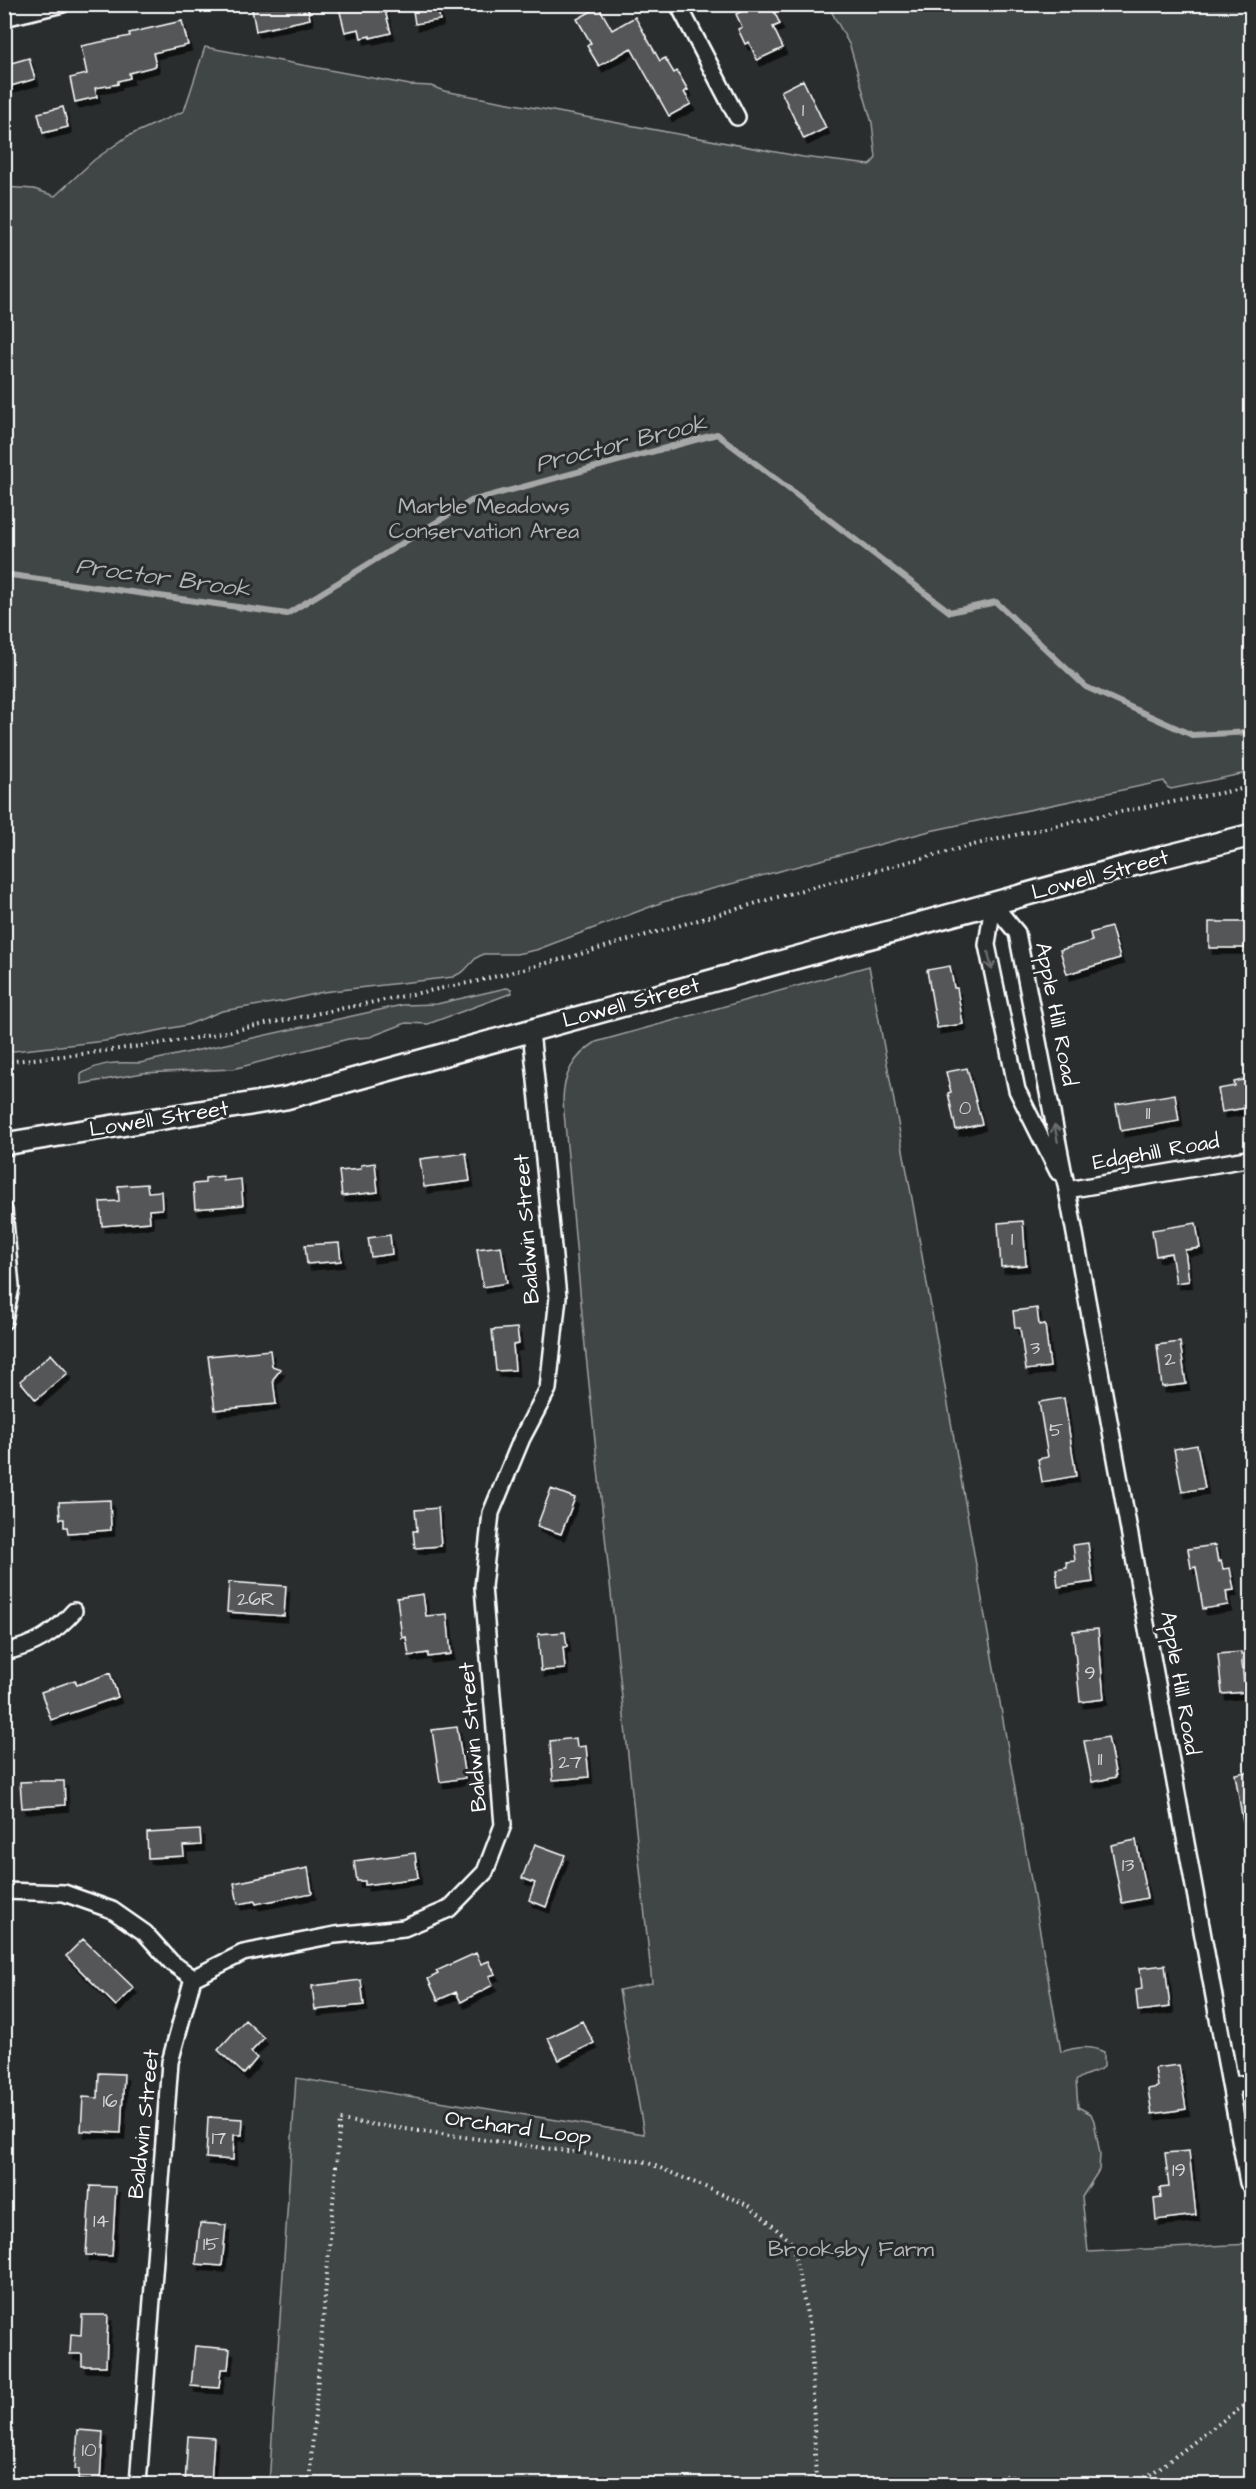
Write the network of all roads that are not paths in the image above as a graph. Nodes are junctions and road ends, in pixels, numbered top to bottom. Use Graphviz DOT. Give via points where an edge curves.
graph roads {
  1 [pos="63,4"];
  2 [pos="678,4"];
  3 [pos="4,18"];
  4 [pos="737,117"];
  5 [pos="1251,835"];
  6 [pos="993,904"];
  7 [pos="531,1031"];
  8 [pos="4,1144"];
  9 [pos="1251,1158"];
  10 [pos="1067,1190"];
  11 [pos="4,1210"];
  12 [pos="4,1321"];
  13 [pos="74,1611"];
  14 [pos="4,1652"];
  15 [pos="4,1891"];
  16 [pos="193,1978"];
  17 [pos="1251,2083"];
  18 [pos="1230,2085"];
  19 [pos="1248,2183"];
  20 [pos="138,2484"];
  1 -- 3 [label="street"];
  2 -- 4 [label="street"];
  5 -- 6 [label="main road, Lowell Street"];
  6 -- 7 [label="main road, Lowell Street"];
  10 -- 6 [label="street, Apple Hill Road, one-way" via="1017,933"];
  6 -- 10 [label="street, Apple Hill Road, one-way" via="987,945 1017,1090"];
  7 -- 8 [label="main road, Lowell Street" via="286,1098"];
  7 -- 16 [label="street, Baldwin Street" via="558,1297 548,1389 522,1438 491,1513 483,1587 503,1825 485,1872 449,1909 404,1928 334,1935 243,1953"];
  9 -- 10 [label="street, Edgehill Road"];
  10 -- 18 [label="street, Apple Hill Road"];
  11 -- 12 [label="street" via="11,1287"];
  13 -- 14 [label="street" via="41,1640"];
  15 -- 16 [label="street" via="64,1893 112,1910 145,1933 171,1962"];
  16 -- 20 [label="street, Baldwin Street" via="170,2061"];
  17 -- 18 [label="street"];
  18 -- 19 [label="street, Apple Hill Road"];
}
